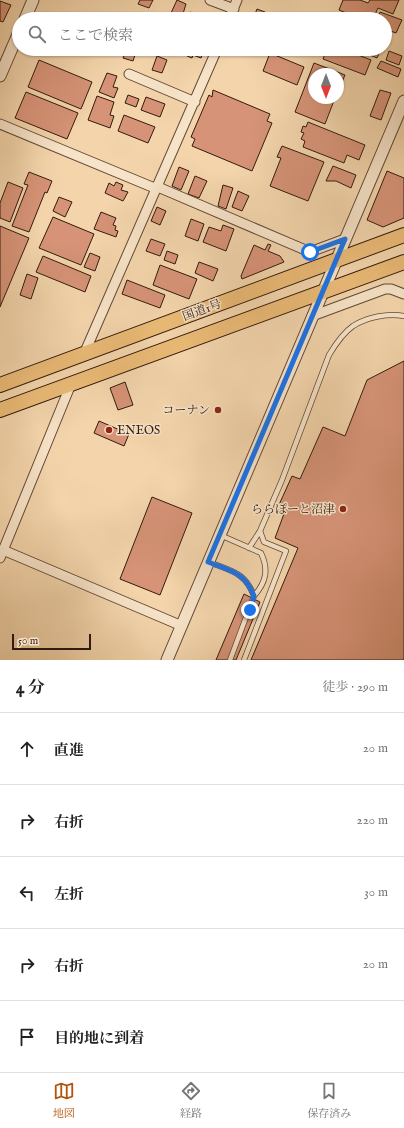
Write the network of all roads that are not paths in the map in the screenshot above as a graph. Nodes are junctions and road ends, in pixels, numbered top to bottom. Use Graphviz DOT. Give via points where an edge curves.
graph roads {
  1 [pos="33,0"];
  2 [pos="210,0"];
  3 [pos="237,0"];
  4 [pos="234,9"];
  5 [pos="27,12"];
  6 [pos="232,12"];
  7 [pos="12,48"];
  8 [pos="214,56"];
  9 [pos="129,74"];
  10 [pos="0,76"];
  11 [pos="404,101"];
  12 [pos="195,102"];
  13 [pos="0,124"];
  14 [pos="157,188"];
  15 [pos="404,235"];
  16 [pos="345,239"];
  17 [pos="336,260"];
  18 [pos="404,262"];
  19 [pos="322,292"];
  20 [pos="404,294"];
  21 [pos="312,316"];
  22 [pos="404,316"];
  23 [pos="84,354"];
  24 [pos="71,384"];
  25 [pos="0,385"];
  26 [pos="0,410"];
  27 [pos="260,531"];
  28 [pos="219,535"];
  29 [pos="249,548"];
  30 [pos="2,554"];
  31 [pos="208,562"];
  32 [pos="254,596"];
  33 [pos="182,626"];
  34 [pos="167,660"];
  35 [pos="230,660"];
  36 [pos="244,660"];
  1 -- 5 [label="street"];
  2 -- 4 [label="street"];
  3 -- 4 [label="street"];
  4 -- 6 [label="street"];
  7 -- 10 [label="street"];
  8 -- 12 [label="street"];
  9 -- 12 [label="street"];
  11 -- 16 [label="street"];
  12 -- 14 [label="street"];
  13 -- 14 [label="street"];
  14 -- 16 [label="street" via="310,252"];
  14 -- 23 [label="street"];
  15 -- 17 [label="highway, 国道1号"];
  16 -- 17 [label="street"];
  17 -- 19 [label="street"];
  17 -- 23 [label="highway, 国道1号"];
  18 -- 19 [label="highway, 国道1号"];
  19 -- 21 [label="street"];
  19 -- 24 [label="highway, 国道1号"];
  20 -- 21 [label="street" via="385,288"];
  21 -- 28 [label="street"];
  22 -- 27 [label="lane" via="394,314 353,326 332,350"];
  23 -- 25 [label="highway, 国道1号"];
  24 -- 26 [label="highway, 国道1号"];
  24 -- 30 [label="street"];
  27 -- 29 [label="lane"];
  27 -- 36 [label="lane" via="264,542 286,551"];
  28 -- 29 [label="lane"];
  28 -- 31 [label="street"];
  29 -- 32 [label="lane" via="261,554 266,564 262,587"];
  30 -- 33 [label="street"];
  31 -- 32 [label="lane" via="240,575 250,584"];
  31 -- 33 [label="street"];
  32 -- 35 [label="lane"];
  33 -- 34 [label="street"];
}
